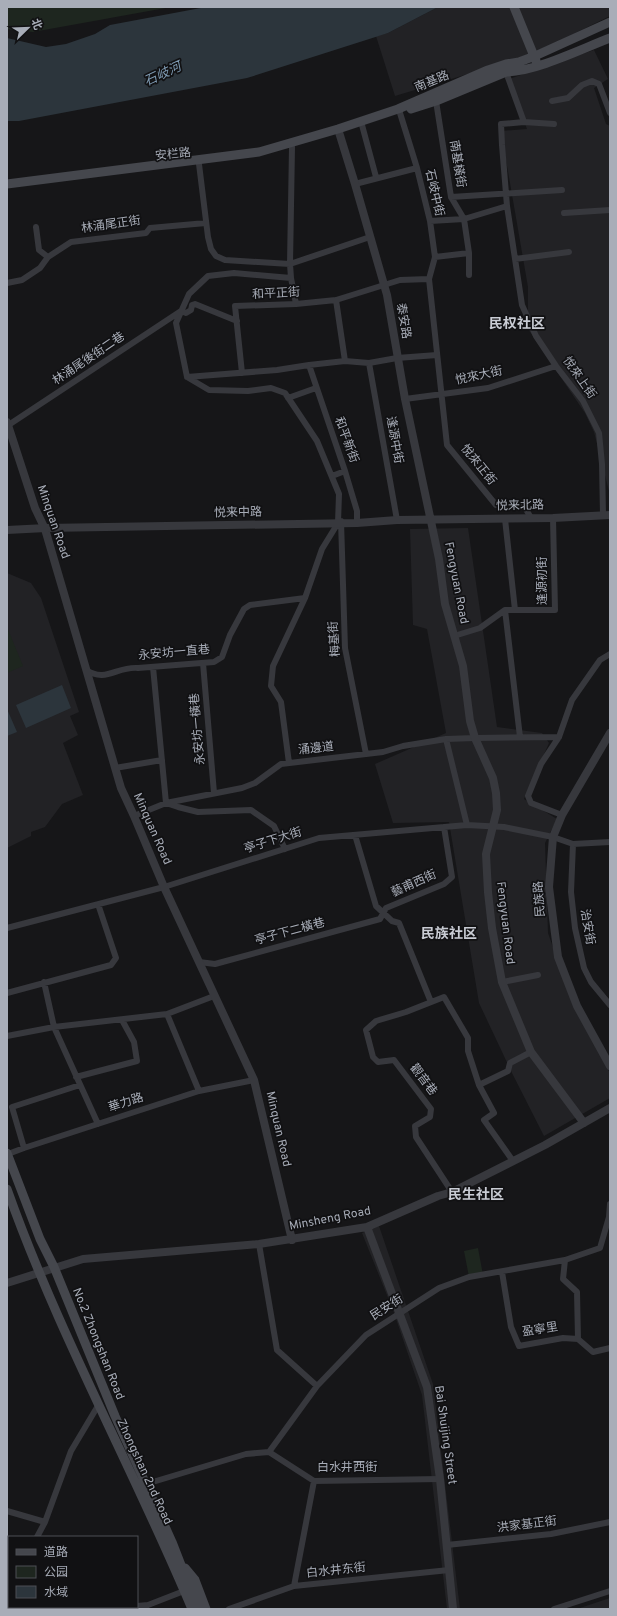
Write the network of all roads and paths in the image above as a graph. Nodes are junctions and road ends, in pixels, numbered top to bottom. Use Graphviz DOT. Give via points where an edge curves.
graph roads {
  1 [pos="514,7"];
  2 [pos="610,22"];
  3 [pos="610,38"];
  4 [pos="535,56"];
  5 [pos="538,66"];
  6 [pos="506,72"];
  7 [pos="436,101"];
  8 [pos="552,101"];
  9 [pos="608,101"];
  10 [pos="400,113"];
  11 [pos="610,113"];
  12 [pos="524,122"];
  13 [pos="362,124"];
  14 [pos="554,124"];
  15 [pos="338,131"];
  16 [pos="292,147"];
  17 [pos="199,164"];
  18 [pos="417,168"];
  19 [pos="376,177"];
  20 [pos="7,184"];
  21 [pos="355,184"];
  22 [pos="7,188"];
  23 [pos="562,190"];
  24 [pos="506,194"];
  25 [pos="451,197"];
  26 [pos="507,206"];
  27 [pos="610,210"];
  28 [pos="564,213"];
  29 [pos="464,219"];
  30 [pos="430,221"];
  31 [pos="206,223"];
  32 [pos="36,227"];
  33 [pos="370,237"];
  34 [pos="569,252"];
  35 [pos="469,254"];
  36 [pos="48,257"];
  37 [pos="435,257"];
  38 [pos="516,259"];
  39 [pos="290,264"];
  40 [pos="469,275"];
  41 [pos="291,278"];
  42 [pos="429,279"];
  43 [pos="7,283"];
  44 [pos="383,285"];
  45 [pos="336,300"];
  46 [pos="296,304"];
  47 [pos="182,311"];
  48 [pos="237,321"];
  49 [pos="437,355"];
  50 [pos="397,358"];
  51 [pos="345,361"];
  52 [pos="369,363"];
  53 [pos="309,364"];
  54 [pos="556,366"];
  55 [pos="242,373"];
  56 [pos="187,378"];
  57 [pos="316,388"];
  58 [pos="442,395"];
  59 [pos="288,398"];
  60 [pos="405,399"];
  61 [pos="7,425"];
  62 [pos="345,471"];
  63 [pos="332,476"];
  64 [pos="606,515"];
  65 [pos="531,518"];
  66 [pos="553,518"];
  67 [pos="504,519"];
  68 [pos="398,520"];
  69 [pos="431,520"];
  70 [pos="340,522"];
  71 [pos="357,523"];
  72 [pos="45,527"];
  73 [pos="7,529"];
  74 [pos="305,598"];
  75 [pos="505,610"];
  76 [pos="515,610"];
  77 [pos="454,636"];
  78 [pos="610,654"];
  79 [pos="203,663"];
  80 [pos="153,667"];
  81 [pos="86,670"];
  82 [pos="610,733"];
  83 [pos="520,737"];
  84 [pos="475,738"];
  85 [pos="559,738"];
  86 [pos="446,739"];
  87 [pos="366,754"];
  88 [pos="162,760"];
  89 [pos="289,763"];
  90 [pos="115,768"];
  91 [pos="214,793"];
  92 [pos="166,803"];
  93 [pos="562,815"];
  94 [pos="134,816"];
  95 [pos="467,825"];
  96 [pos="492,826"];
  97 [pos="444,827"];
  98 [pos="354,835"];
  99 [pos="553,837"];
  100 [pos="610,842"];
  101 [pos="573,844"];
  102 [pos="285,849"];
  103 [pos="164,887"];
  104 [pos="98,904"];
  105 [pos="384,913"];
  106 [pos="7,928"];
  107 [pos="199,962"];
  108 [pos="538,975"];
  109 [pos="44,982"];
  110 [pos="502,982"];
  111 [pos="7,993"];
  112 [pos="214,996"];
  113 [pos="431,1002"];
  114 [pos="610,1005"];
  115 [pos="167,1014"];
  116 [pos="122,1020"];
  117 [pos="54,1027"];
  118 [pos="7,1036"];
  119 [pos="531,1052"];
  120 [pos="610,1066"];
  121 [pos="76,1077"];
  122 [pos="254,1080"];
  123 [pos="80,1084"];
  124 [pos="479,1085"];
  125 [pos="199,1091"];
  126 [pos="610,1108"];
  127 [pos="584,1123"];
  128 [pos="98,1124"];
  129 [pos="24,1148"];
  130 [pos="7,1154"];
  131 [pos="513,1161"];
  132 [pos="7,1189"];
  133 [pos="452,1192"];
  134 [pos="610,1204"];
  135 [pos="367,1227"];
  136 [pos="292,1240"];
  137 [pos="258,1244"];
  138 [pos="565,1260"];
  139 [pos="54,1268"];
  140 [pos="502,1272"];
  141 [pos="38,1273"];
  142 [pos="7,1283"];
  143 [pos="399,1313"];
  144 [pos="578,1339"];
  145 [pos="610,1348"];
  146 [pos="317,1386"];
  147 [pos="99,1404"];
  148 [pos="269,1452"];
  149 [pos="440,1479"];
  150 [pos="314,1481"];
  151 [pos="146,1484"];
  152 [pos="7,1511"];
  153 [pos="45,1522"];
  154 [pos="610,1522"];
  155 [pos="38,1536"];
  156 [pos="168,1544"];
  157 [pos="447,1545"];
  158 [pos="180,1561"];
  159 [pos="449,1570"];
  160 [pos="294,1586"];
  161 [pos="184,1591"];
  162 [pos="610,1591"];
  163 [pos="138,1606"];
  164 [pos="192,1609"];
  165 [pos="198,1609"];
  166 [pos="206,1609"];
  167 [pos="229,1609"];
  168 [pos="453,1609"];
  169 [pos="554,1609"];
  1 -- 4 [label="main road"];
  2 -- 4 [label="main road, 南基路"];
  3 -- 5 [label="main road"];
  4 -- 5 [label="main road"];
  4 -- 15 [label="main road, 南基路" via="488,70"];
  5 -- 6 [label="main road"];
  6 -- 7 [label="main road, 南基路"];
  6 -- 12 [label="street"];
  7 -- 10 [label="main road, 南基路"];
  7 -- 25 [label="street, 南基橫街"];
  8 -- 9 [label="street" via="568,98 582,85 592,81 599,84"];
  9 -- 11 [label="street"];
  10 -- 13 [label="main road, 南基路"];
  10 -- 18 [label="street, 石岐中街"];
  12 -- 14 [label="street"];
  12 -- 24 [label="street, 悅來上街" via="501,124"];
  13 -- 15 [label="main road, 南基路"];
  13 -- 19 [label="street"];
  15 -- 16 [label="main road, 安栏路"];
  15 -- 20 [label="main road, 安栏路" via="259,152"];
  15 -- 21 [label="street, 泰安路"];
  16 -- 17 [label="main road, 安栏路" via="260,156"];
  16 -- 39 [label="street"];
  17 -- 22 [label="main road, 安栏路"];
  17 -- 31 [label="street"];
  18 -- 19 [label="street"];
  18 -- 30 [label="street, 石岐中街"];
  19 -- 21 [label="street"];
  21 -- 33 [label="street, 泰安路"];
  23 -- 24 [label="street"];
  24 -- 25 [label="street"];
  24 -- 26 [label="street, 悅來上街"];
  25 -- 29 [label="street, 南基橫街"];
  26 -- 29 [label="street"];
  26 -- 38 [label="street, 悅來上街"];
  27 -- 28 [label="street"];
  29 -- 30 [label="street"];
  29 -- 35 [label="street, 南基橫街"];
  30 -- 37 [label="street, 石岐中街"];
  31 -- 36 [label="street, 林涌尾正街" via="150,228 146,232 70,242"];
  31 -- 39 [label="street" via="211,250 216,256 225,260"];
  32 -- 36 [label="street" via="40,250"];
  33 -- 39 [label="street"];
  33 -- 44 [label="street, 泰安路"];
  34 -- 38 [label="street"];
  35 -- 37 [label="street"];
  35 -- 40 [label="street, 南基橫街"];
  36 -- 43 [label="street, 林涌尾正街" via="40,268 22,280"];
  37 -- 42 [label="street, 石岐中街"];
  38 -- 54 [label="street, 悅來上街" via="522,305 536,336"];
  39 -- 41 [label="street"];
  41 -- 46 [label="street"];
  41 -- 47 [label="street" via="234,273 208,276 189,294"];
  42 -- 44 [label="street, 和平正街" via="400,280"];
  42 -- 49 [label="street"];
  44 -- 45 [label="street, 和平正街"];
  44 -- 50 [label="street, 泰安路" via="387,295"];
  45 -- 46 [label="street, 和平正街"];
  45 -- 51 [label="street"];
  46 -- 48 [label="street, 和平正街" via="235,306"];
  47 -- 48 [label="street, 林涌尾後街二巷" via="191,310 192,304 195,304"];
  47 -- 56 [label="street" via="176,323"];
  47 -- 61 [label="street, 林涌尾後街二巷"];
  48 -- 55 [label="street, 和平正街"];
  49 -- 50 [label="street"];
  49 -- 58 [label="street"];
  50 -- 52 [label="street"];
  50 -- 60 [label="street, 泰安路"];
  51 -- 52 [label="street"];
  51 -- 53 [label="street"];
  52 -- 68 [label="street, 逢源中街"];
  53 -- 55 [label="street"];
  53 -- 57 [label="street, 和平新街"];
  54 -- 58 [label="street, 悅來大街" via="488,388"];
  54 -- 64 [label="street, 悅來上街" via="583,401 599,433"];
  55 -- 56 [label="street"];
  56 -- 59 [label="street" via="209,390 248,391 271,388 285,393"];
  57 -- 59 [label="street"];
  57 -- 62 [label="street, 和平新街"];
  58 -- 60 [label="street, 悅來大街"];
  58 -- 65 [label="street, 悅來正街" via="447,445 496,505 523,504"];
  59 -- 63 [label="street, 梅基街" via="317,441"];
  60 -- 69 [label="street, 泰安路"];
  61 -- 72 [label="street, Minquan Road" via="35,508"];
  62 -- 63 [label="street"];
  62 -- 71 [label="street, 和平新街" via="357,510"];
  63 -- 70 [label="street, 梅基街" via="339,494"];
  64 -- 66 [label="street, 悦来北路"];
  65 -- 66 [label="street, 悦来北路"];
  65 -- 67 [label="street, 悦来北路"];
  66 -- 76 [label="street, 逢源初街" via="555,610"];
  67 -- 69 [label="street, 悦来北路"];
  67 -- 76 [label="street"];
  68 -- 69 [label="street, 悦来中路"];
  68 -- 71 [label="street, 悦来中路"];
  69 -- 77 [label="street, Fengyuan Road" via="445,604"];
  70 -- 71 [label="street, 悦来中路"];
  70 -- 72 [label="street, 悦来中路"];
  70 -- 74 [label="street" via="322,549"];
  70 -- 87 [label="street, 梅基街" via="345,648"];
  72 -- 73 [label="street, 悦来中路"];
  72 -- 81 [label="street, Minquan Road"];
  74 -- 79 [label="street, 永安坊一直巷" via="250,605 244,609 222,657 214,662"];
  74 -- 89 [label="street" via="273,666 271,686 281,702"];
  75 -- 76 [label="street, 逢源初街"];
  75 -- 77 [label="street" via="480,628"];
  75 -- 83 [label="street"];
  77 -- 84 [label="street, Fengyuan Road" via="463,666"];
  78 -- 85 [label="street" via="600,660 572,700"];
  79 -- 80 [label="street, 永安坊一直巷"];
  79 -- 91 [label="street, 永安坊一橫巷"];
  80 -- 81 [label="street, 永安坊一直巷" via="129,667 105,675 94,675"];
  80 -- 88 [label="street"];
  81 -- 90 [label="street, Minquan Road"];
  82 -- 93 [label="street, 民族路"];
  83 -- 84 [label="street, 涌邊道"];
  83 -- 85 [label="street, 涌邊道"];
  84 -- 86 [label="street, 涌邊道"];
  84 -- 96 [label="street, Fengyuan Road" via="493,778 496,793 497,810"];
  85 -- 93 [label="street" via="541,764 528,796 531,803"];
  86 -- 87 [label="street, 涌邊道"];
  86 -- 95 [label="street"];
  87 -- 89 [label="street, 涌邊道"];
  88 -- 90 [label="street"];
  88 -- 92 [label="street"];
  89 -- 91 [label="street, 涌邊道" via="281,764 255,783"];
  90 -- 94 [label="street, Minquan Road"];
  91 -- 92 [label="street, 涌邊道"];
  92 -- 94 [label="street, 涌邊道"];
  92 -- 102 [label="street" via="198,812 251,810 274,826"];
  93 -- 99 [label="street, 民族路"];
  94 -- 103 [label="street, Minquan Road"];
  95 -- 96 [label="street, 亭子下大街"];
  95 -- 97 [label="street, 亭子下大街"];
  96 -- 99 [label="street, 亭子下大街"];
  96 -- 110 [label="street, Fengyuan Road" via="486,854 488,892"];
  97 -- 98 [label="street, 亭子下大街"];
  97 -- 105 [label="street, 藝甫西街" via="452,877 444,884 386,908"];
  98 -- 102 [label="street, 亭子下大街" via="319,838"];
  98 -- 105 [label="street" via="376,906"];
  99 -- 101 [label="street, 亭子下大街"];
  99 -- 120 [label="street, 民族路" via="549,887 558,957 577,1006"];
  100 -- 101 [label="street"];
  101 -- 114 [label="street, 治安街" via="571,892 575,928 584,968 591,982"];
  102 -- 103 [label="street, 亭子下大街"];
  103 -- 104 [label="street, 亭子下大街"];
  103 -- 107 [label="street, Minquan Road"];
  104 -- 106 [label="street, 亭子下大街"];
  104 -- 109 [label="street" via="116,958 111,965"];
  105 -- 107 [label="street, 亭子下二橫巷" via="380,919 215,964"];
  105 -- 113 [label="street" via="392,921 399,923"];
  107 -- 112 [label="street, Minquan Road"];
  108 -- 110 [label="street"];
  109 -- 111 [label="street"];
  109 -- 117 [label="street"];
  110 -- 119 [label="street, Fengyuan Road"];
  112 -- 115 [label="street"];
  112 -- 122 [label="street, Minquan Road"];
  113 -- 124 [label="street" via="444,997 468,1038 468,1051"];
  113 -- 133 [label="street, 觀音巷" via="376,1021 366,1030 373,1057 378,1062 394,1060 431,1109 430,1117 415,1126 416,1137"];
  115 -- 116 [label="street"];
  115 -- 125 [label="street"];
  116 -- 117 [label="street"];
  116 -- 121 [label="street" via="134,1042 137,1061"];
  117 -- 118 [label="street"];
  117 -- 121 [label="street"];
  119 -- 124 [label="street" via="510,1063 508,1070"];
  119 -- 127 [label="street, Fengyuan Road"];
  121 -- 123 [label="street"];
  122 -- 125 [label="street, 華力路"];
  122 -- 136 [label="street, Minquan Road"];
  123 -- 128 [label="street"];
  123 -- 129 [label="street" via="12,1107"];
  124 -- 131 [label="street" via="494,1113 484,1120"];
  125 -- 128 [label="street, 華力路"];
  126 -- 127 [label="street, Minsheng Road"];
  127 -- 131 [label="street, Minsheng Road"];
  128 -- 129 [label="street, 華力路"];
  129 -- 130 [label="street, 華力路"];
  130 -- 139 [label="main road, No.2 Zhongshan Road"];
  131 -- 133 [label="street, Minsheng Road"];
  132 -- 141 [label="main road, Zhongshan 2nd Road"];
  133 -- 135 [label="street, Minsheng Road"];
  134 -- 138 [label="street, 民安街" via="609,1218 600,1248"];
  135 -- 136 [label="street, Minsheng Road"];
  135 -- 143 [label="street, Bai Shuijing Street"];
  136 -- 137 [label="street, Minsheng Road"];
  137 -- 139 [label="street, Minsheng Road" via="83,1259"];
  137 -- 146 [label="street" via="277,1350"];
  138 -- 140 [label="street, 民安街"];
  138 -- 144 [label="street" via="563,1278 577,1292"];
  139 -- 141 [label="street, Minsheng Road"];
  139 -- 151 [label="main road, No.2 Zhongshan Road"];
  140 -- 143 [label="street, 民安街" via="469,1277 439,1288"];
  140 -- 144 [label="street, 盈寧里" via="511,1328 519,1346 563,1338"];
  141 -- 142 [label="street, Minsheng Road"];
  141 -- 147 [label="main road, Zhongshan 2nd Road"];
  143 -- 146 [label="street, 民安街" via="366,1335"];
  143 -- 149 [label="street, Bai Shuijing Street" via="427,1387"];
  144 -- 145 [label="street" via="593,1352"];
  146 -- 148 [label="street, 民安街"];
  147 -- 153 [label="street" via="71,1452"];
  147 -- 156 [label="main road, Zhongshan 2nd Road"];
  148 -- 150 [label="street, 白水井西街"];
  148 -- 151 [label="street" via="246,1454"];
  149 -- 150 [label="street, 白水井西街"];
  149 -- 157 [label="street, Bai Shuijing Street"];
  150 -- 160 [label="street"];
  151 -- 156 [label="main road, No.2 Zhongshan Road"];
  152 -- 153 [label="street"];
  153 -- 155 [label="street"];
  154 -- 157 [label="street, 洪家基正街" via="551,1534"];
  156 -- 158 [label="main road"];
  156 -- 161 [label="main road"];
  157 -- 159 [label="street, Bai Shuijing Street"];
  158 -- 165 [label="main road"];
  158 -- 166 [label="main road" via="194,1580"];
  159 -- 160 [label="street, 白水井东街"];
  159 -- 168 [label="street, Bai Shuijing Street"];
  160 -- 167 [label="street, 白水井东街"];
  161 -- 163 [label="street" via="148,1605"];
  161 -- 164 [label="main road"];
  162 -- 169 [label="street"];
}
